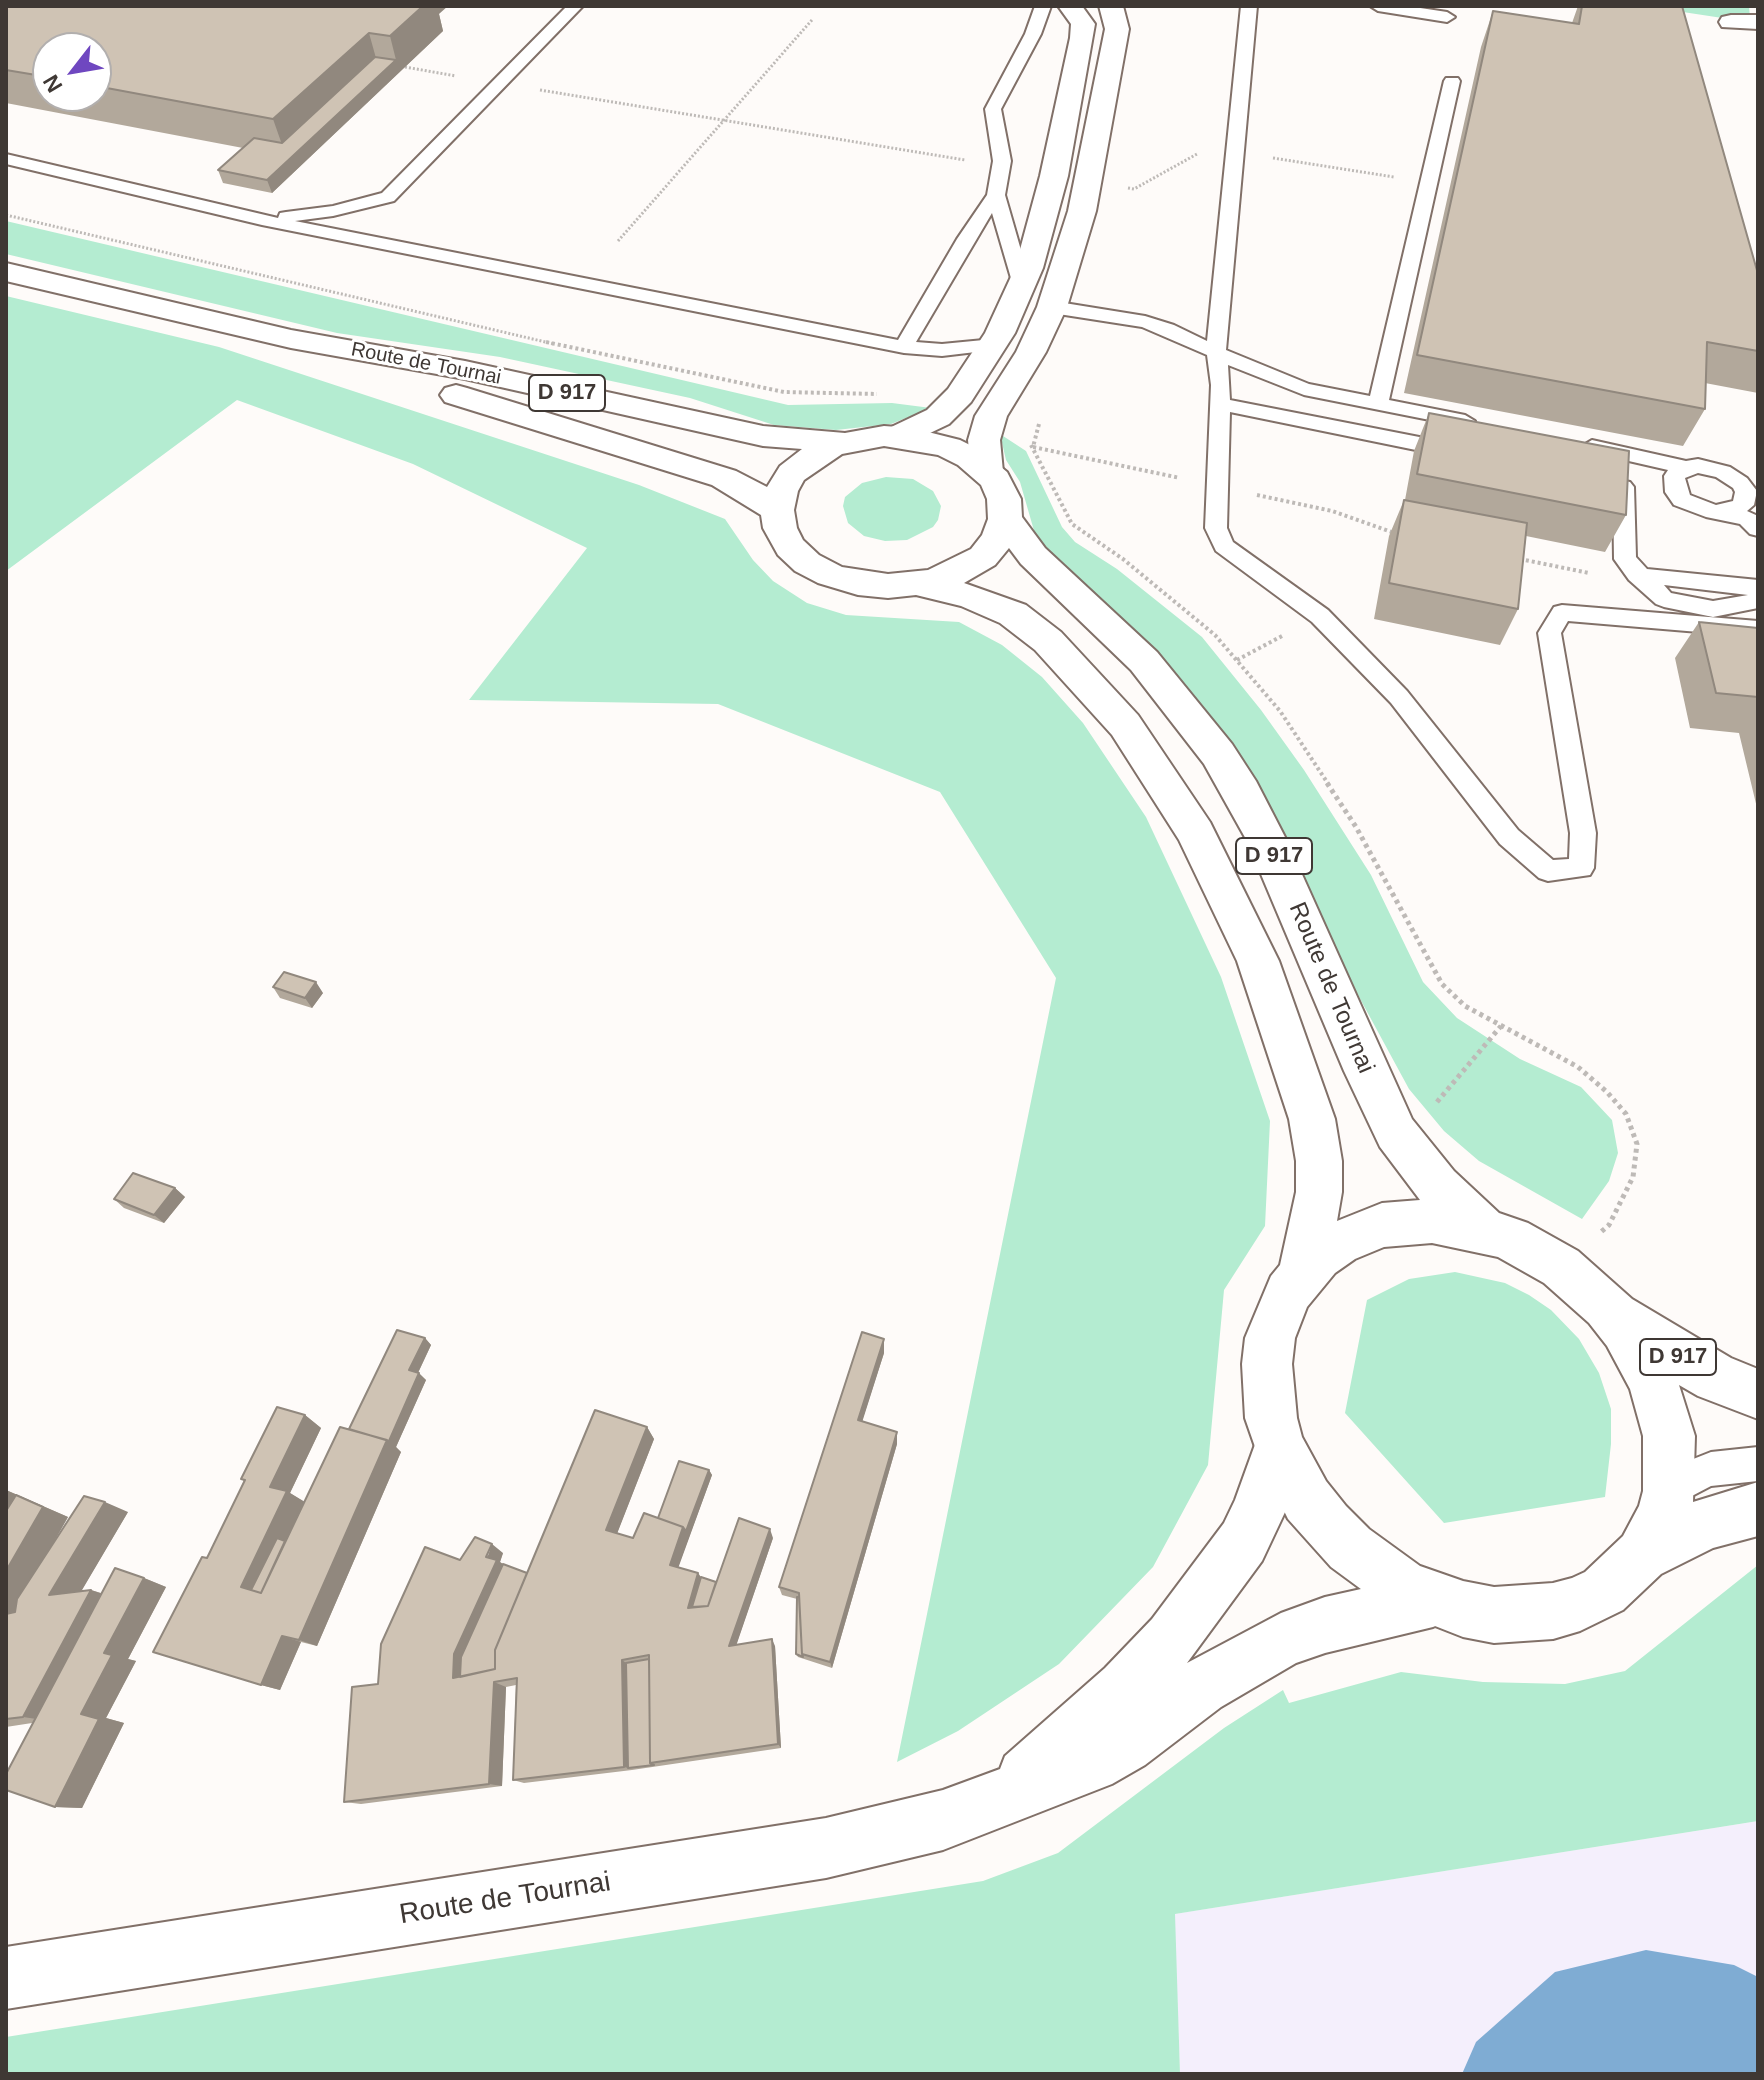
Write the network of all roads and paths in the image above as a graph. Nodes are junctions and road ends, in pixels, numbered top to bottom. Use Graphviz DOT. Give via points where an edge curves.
graph roads {
  1 [pos="575,6"];
  2 [pos="1043,6"];
  3 [pos="1070,6"];
  4 [pos="1111,6"];
  5 [pos="1249,6"];
  6 [pos="1378,6"];
  7 [pos="1447,17"];
  8 [pos="812,20"];
  9 [pos="1731,22"];
  10 [pos="1758,22"];
  11 [pos="405,67"];
  12 [pos="1452,81"];
  13 [pos="499,83"];
  14 [pos="724,120"];
  15 [pos="1235,151"];
  16 [pos="6,159"];
  17 [pos="1001,166"];
  18 [pos="1087,182"];
  19 [pos="1429,183"];
  20 [pos="996,195"];
  21 [pos="6,215"];
  22 [pos="262,220"];
  23 [pos="618,241"];
  24 [pos="6,272"];
  25 [pos="1022,285"];
  26 [pos="1052,307"];
  27 [pos="291,339"];
  28 [pos="994,345"];
  29 [pos="904,347"];
  30 [pos="1216,351"];
  31 [pos="621,360"];
  32 [pos="1220,404"];
  33 [pos="1378,404"];
  34 [pos="1485,425"];
  35 [pos="898,436"];
  36 [pos="844,443"];
  37 [pos="1576,443"];
  38 [pos="1033,447"];
  39 [pos="1470,454"];
  40 [pos="987,472"];
  41 [pos="1723,472"];
  42 [pos="1680,476"];
  43 [pos="1592,480"];
  44 [pos="1758,482"];
  45 [pos="1218,486"];
  46 [pos="777,510"];
  47 [pos="1726,512"];
  48 [pos="1005,519"];
  49 [pos="1758,529"];
  50 [pos="1403,535"];
  51 [pos="1510,557"];
  52 [pos="1636,573"];
  53 [pos="918,584"];
  54 [pos="1758,588"];
  55 [pos="1758,599"];
  56 [pos="1758,629"];
  57 [pos="1484,1230"];
  58 [pos="1302,1274"];
  59 [pos="1606,1306"];
  60 [pos="1758,1394"];
  61 [pos="1279,1446"];
  62 [pos="1758,1464"];
  63 [pos="1669,1491"];
  64 [pos="1758,1509"];
  65 [pos="1642,1555"];
  66 [pos="1433,1600"];
  67 [pos="1000,1799"];
  68 [pos="6,1978"];
  1 -- 13 [label="lane"];
  2 -- 17 [label="lane" via="993,109"];
  3 -- 25 [label="main road" via="1083,24 1082,38 1050,190"];
  4 -- 18 [label="main road" via="1117,29"];
  5 -- 15 [label="lane"];
  6 -- 7 [label="lane"];
  8 -- 14 [label="path"];
  9 -- 10 [label="main road"];
  11 -- 13 [label="path"];
  12 -- 19 [label="lane"];
  13 -- 14 [label="path"];
  13 -- 22 [label="lane" via="388,197"];
  14 -- 17 [label="path"];
  14 -- 23 [label="path"];
  15 -- 18 [label="path" via="1206,149 1134,189"];
  15 -- 19 [label="path"];
  15 -- 30 [label="lane"];
  16 -- 22 [label="lane"];
  17 -- 20 [label="lane"];
  18 -- 26 [label="main road"];
  19 -- 33 [label="lane"];
  20 -- 25 [label="lane"];
  20 -- 29 [label="lane"];
  21 -- 31 [label="path"];
  22 -- 29 [label="lane"];
  24 -- 27 [label="main road, Route de Tournai / D 917"];
  25 -- 28 [label="main road"];
  26 -- 30 [label="lane" via="1145,322"];
  26 -- 40 [label="main road" via="991,416 984,440"];
  27 -- 36 [label="main road, Route de Tournai / D 917" via="465,370 763,436"];
  27 -- 46 [label="main road, Route de Tournai / D 917" via="414,383 724,478"];
  28 -- 29 [label="lane"];
  28 -- 35 [label="main road" via="953,403 925,425"];
  30 -- 32 [label="lane"];
  30 -- 33 [label="lane" via="1304,389"];
  32 -- 39 [label="lane"];
  32 -- 45 [label="lane"];
  33 -- 34 [label="lane"];
  35 -- 36 [label="main road, Route de Tournai"];
  35 -- 40 [label="main road, Route de Tournai" via="949,447"];
  36 -- 46 [label="main road, Route de Tournai" via="800,466 785,482"];
  37 -- 42 [label="lane" via="1622,452"];
  38 -- 45 [label="path"];
  40 -- 48 [label="main road, Route de Tournai" via="1000,489"];
  41 -- 42 [label="lane" via="1710,468"];
  41 -- 44 [label="lane"];
  41 -- 47 [label="lane" via="1740,483 1747,499"];
  42 -- 47 [label="lane" via="1682,500"];
  43 -- 52 [label="lane" via="1623,487 1625,559"];
  45 -- 50 [label="path" via="1332,511"];
  45 -- 56 [label="lane" via="1216,528 1224,546 1320,616 1399,697 1509,837 1548,871 1581,868 1583,833 1549,633 1562,613"];
  46 -- 53 [label="main road, Route de Tournai" via="790,547 818,569 858,583"];
  47 -- 49 [label="lane" via="1748,519"];
  48 -- 53 [label="main road, Route de Tournai" via="983,557 947,577"];
  48 -- 57 [label="main road, Route de Tournai / D 917" via="1041,564 1144,661 1218,754 1267,841 1396,1133 1437,1186"];
  51 -- 52 [label="path" via="1617,578"];
  52 -- 54 [label="lane"];
  52 -- 55 [label="lane" via="1664,599 1713,609"];
  53 -- 58 [label="main road, Route de Tournai / D 917" via="970,596 1013,614 1048,641 1125,725 1196,833 1258,961 1312,1119 1319,1192"];
  57 -- 58 [label="main road, Route de Tournai" via="1432,1221 1382,1225 1338,1243"];
  57 -- 59 [label="main road, Route de Tournai" via="1536,1252"];
  58 -- 61 [label="main road, Route de Tournai" via="1277,1315 1268,1351 1267,1390"];
  59 -- 60 [label="main road, Route de Tournai / D 917" via="1681,1358"];
  59 -- 63 [label="main road, Route de Tournai" via="1640,1354 1663,1408"];
  61 -- 66 [label="main road, Route de Tournai" via="1307,1500 1350,1548 1403,1587"];
  61 -- 67 [label="main road, Route de Tournai" via="1243,1542 1172,1639 1081,1730"];
  62 -- 63 [label="lane" via="1711,1469"];
  63 -- 65 [label="main road, Route de Tournai"];
  64 -- 65 [label="main road, Route de Tournai" via="1706,1523"];
  65 -- 66 [label="main road, Route de Tournai" via="1604,1591 1553,1611 1494,1615"];
  66 -- 67 [label="main road, Route de Tournai" via="1281,1641 1201,1687 1125,1745"];
  67 -- 68 [label="main road, Route de Tournai" via="943,1820 826,1848"];
}
